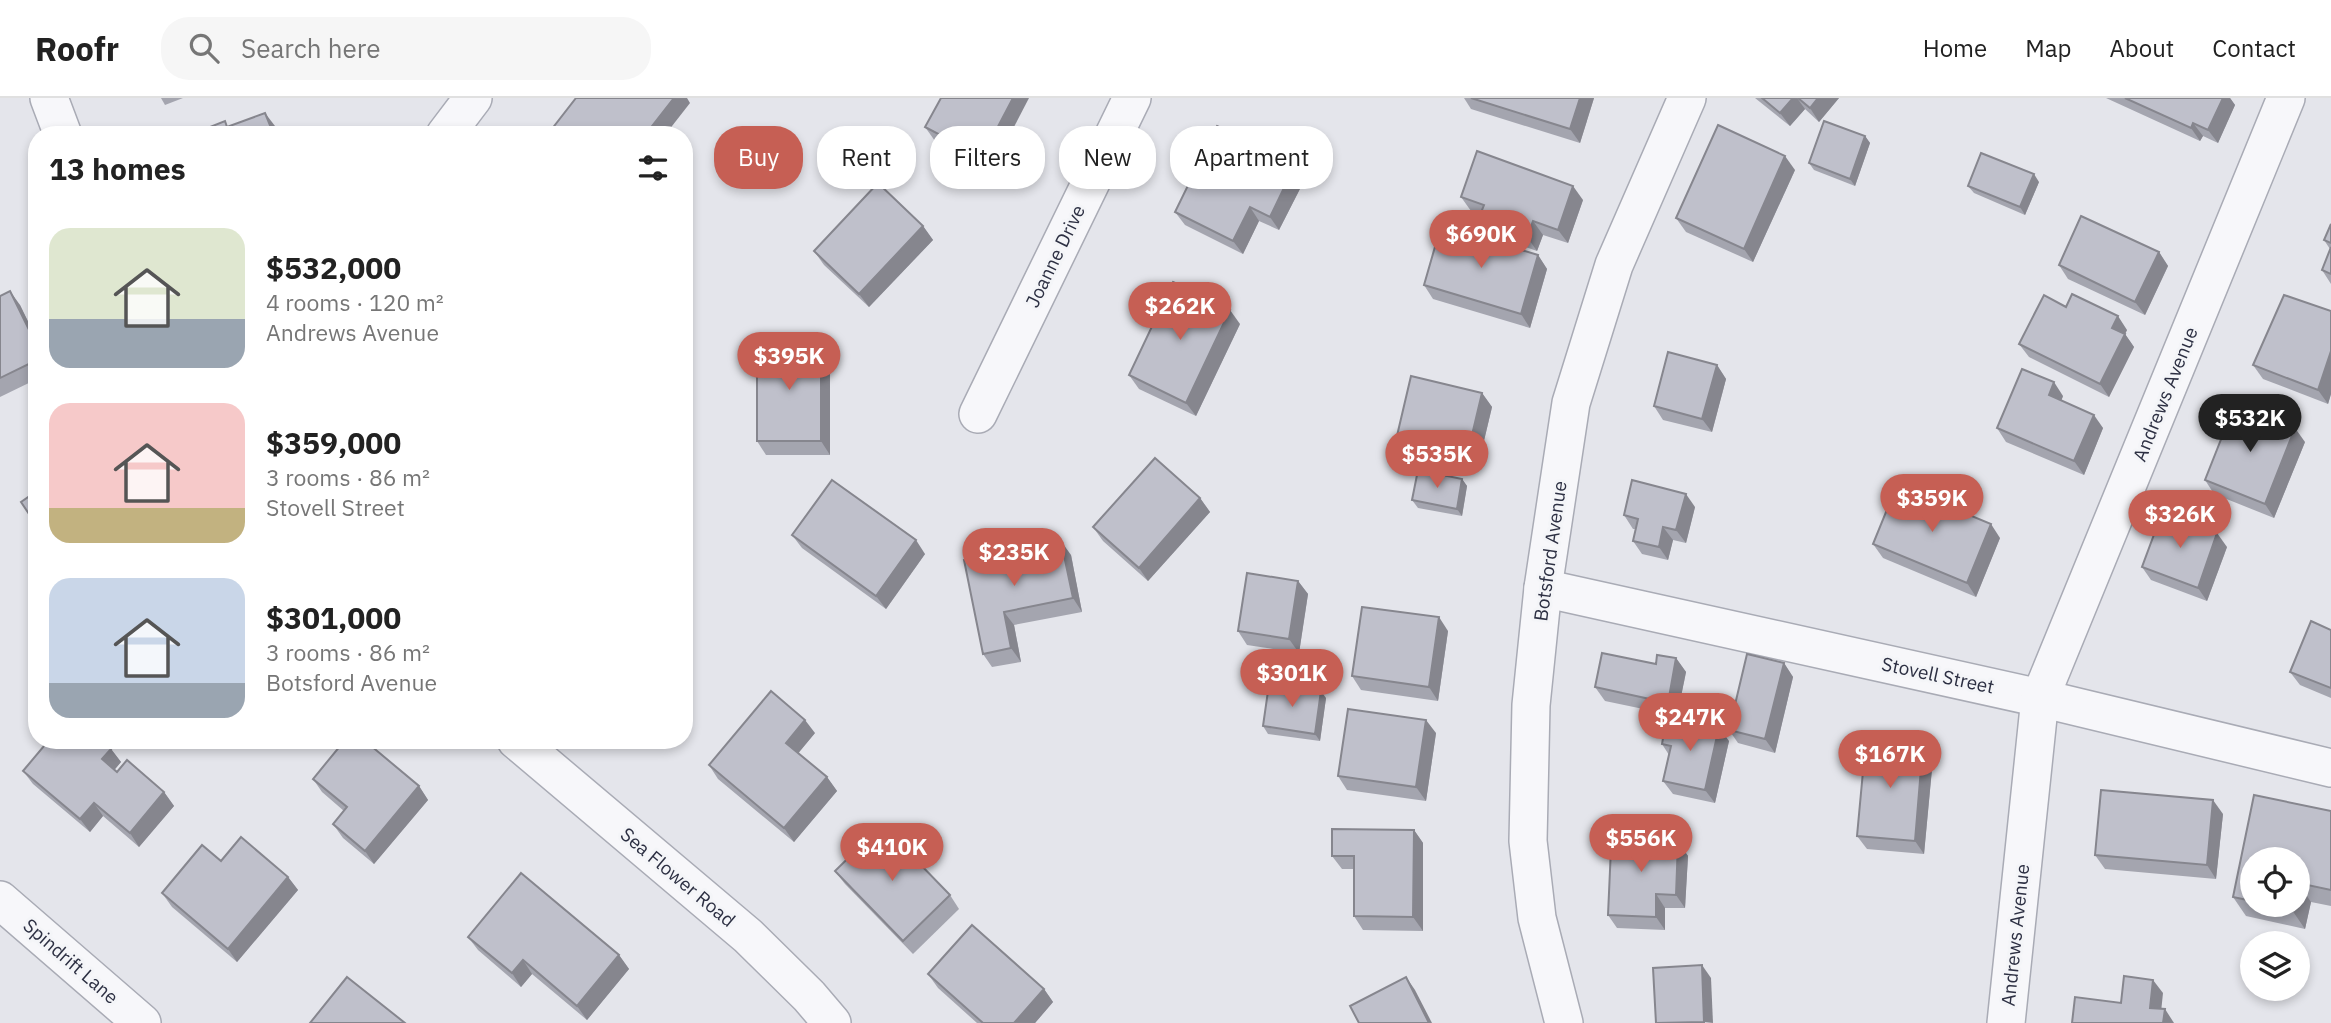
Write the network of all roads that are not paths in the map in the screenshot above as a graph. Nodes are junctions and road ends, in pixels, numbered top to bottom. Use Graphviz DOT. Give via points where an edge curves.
graph roads {
  1 [pos="49,98"];
  2 [pos="473,98"];
  3 [pos="1132,98"];
  4 [pos="1687,98"];
  5 [pos="2286,98"];
  6 [pos="60,126"];
  7 [pos="452,126"];
  8 [pos="978,415"];
  9 [pos="1543,588"];
  10 [pos="2040,698"];
  11 [pos="527,749"];
  12 [pos="2331,768"];
  13 [pos="0,900"];
  14 [pos="142,1023"];
  15 [pos="832,1023"];
  16 [pos="1564,1023"];
  17 [pos="2006,1023"];
  1 -- 6 [label="street"];
  2 -- 7 [label="street"];
  3 -- 8 [label="street, Joanne Drive"];
  4 -- 9 [label="street, Botsford Avenue" via="1614,265 1572,403"];
  5 -- 10 [label="street, Andrews Avenue"];
  9 -- 10 [label="street, Stovell Street"];
  9 -- 16 [label="street, Botsford Avenue" via="1531,705 1528,841 1536,918"];
  10 -- 12 [label="street, Stovell Street"];
  10 -- 17 [label="street, Andrews Avenue"];
  11 -- 15 [label="street, Sea Flower Road" via="748,936"];
  13 -- 14 [label="street, Spindrift Lane"];
}
